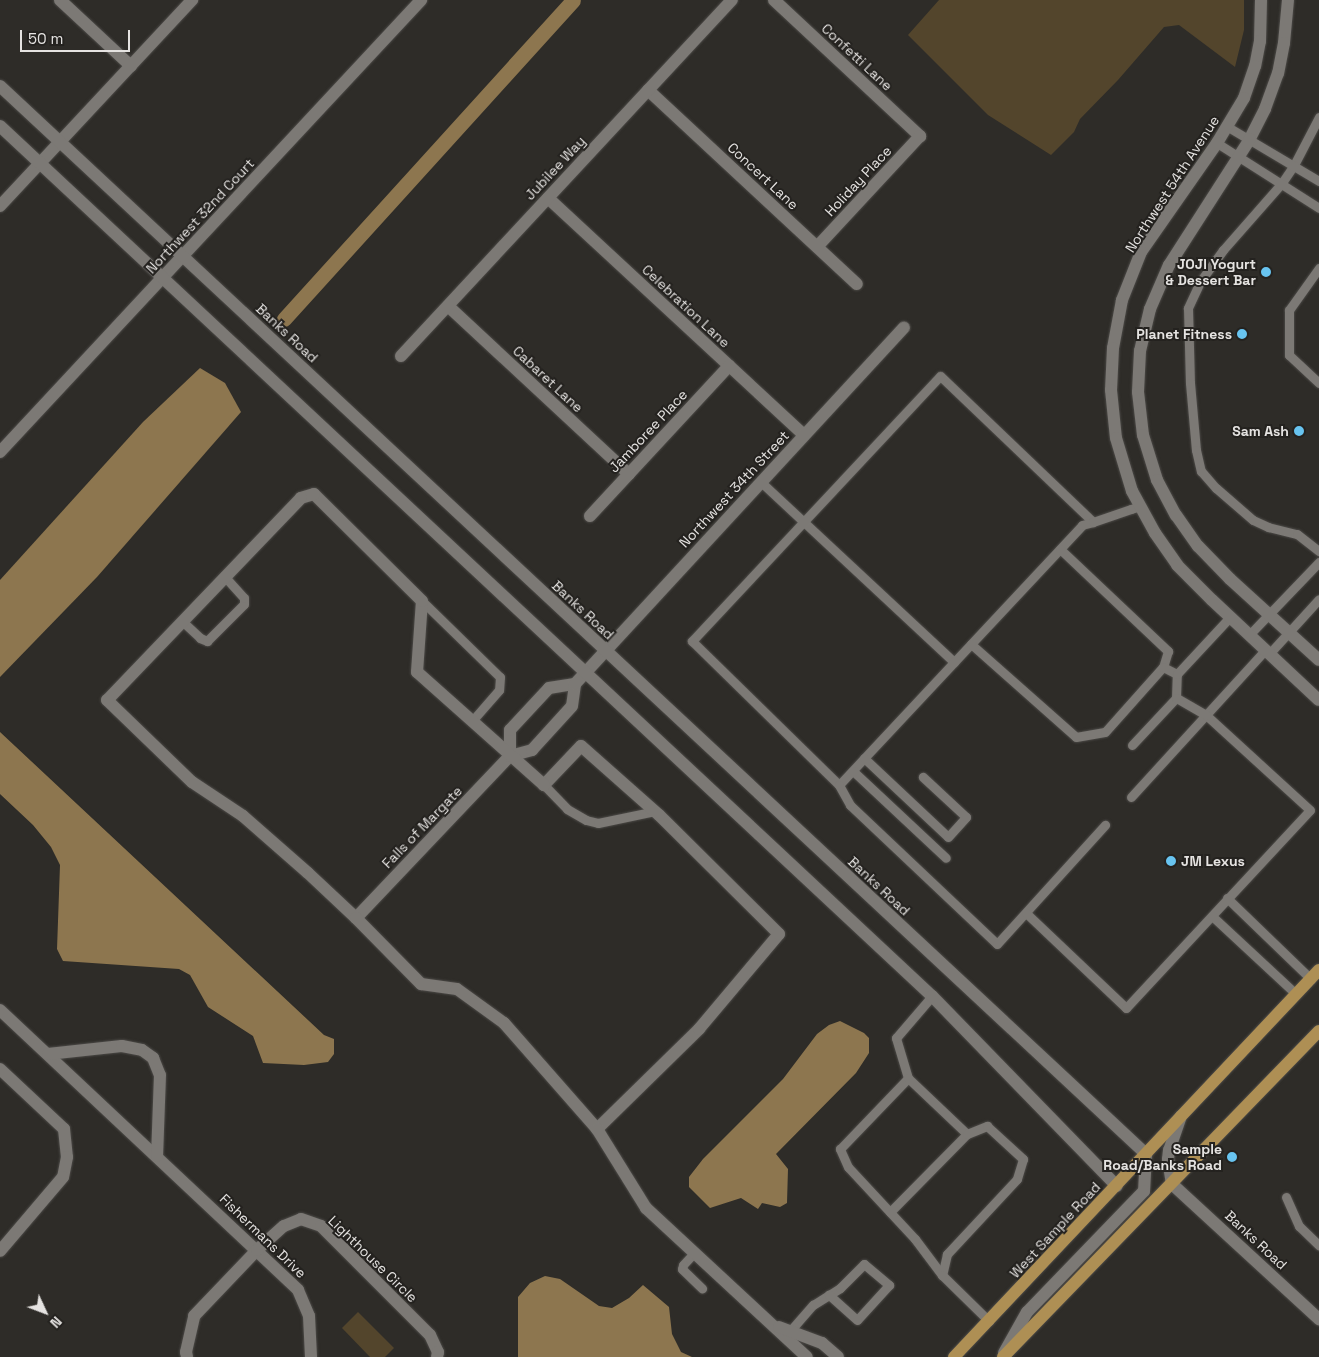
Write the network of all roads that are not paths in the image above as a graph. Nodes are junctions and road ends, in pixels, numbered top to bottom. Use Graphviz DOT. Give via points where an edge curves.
graph roads {
  1 [pos="60,0"];
  2 [pos="192,0"];
  3 [pos="421,0"];
  4 [pos="732,0"];
  5 [pos="774,0"];
  6 [pos="1261,0"];
  7 [pos="1288,0"];
  8 [pos="131,66"];
  9 [pos="0,86"];
  10 [pos="648,90"];
  11 [pos="1319,117"];
  12 [pos="0,126"];
  13 [pos="1228,127"];
  14 [pos="920,136"];
  15 [pos="1250,139"];
  16 [pos="59,141"];
  17 [pos="1218,143"];
  18 [pos="1239,156"];
  19 [pos="39,163"];
  20 [pos="1294,165"];
  21 [pos="1319,181"];
  22 [pos="1281,184"];
  23 [pos="548,198"];
  24 [pos="0,206"];
  25 [pos="1319,208"];
  26 [pos="817,247"];
  27 [pos="183,256"];
  28 [pos="1319,268"];
  29 [pos="163,278"];
  30 [pos="857,284"];
  31 [pos="448,306"];
  32 [pos="904,327"];
  33 [pos="400,356"];
  34 [pos="729,366"];
  35 [pos="1319,383"];
  36 [pos="804,436"];
  37 [pos="0,452"];
  38 [pos="629,474"];
  39 [pos="761,482"];
  40 [pos="1140,506"];
  41 [pos="590,516"];
  42 [pos="804,521"];
  43 [pos="1093,522"];
  44 [pos="1060,550"];
  45 [pos="1319,551"];
  46 [pos="1319,562"];
  47 [pos="224,576"];
  48 [pos="1319,600"];
  49 [pos="422,601"];
  50 [pos="1269,614"];
  51 [pos="1230,617"];
  52 [pos="182,621"];
  53 [pos="1289,632"];
  54 [pos="1249,635"];
  55 [pos="971,644"];
  56 [pos="606,651"];
  57 [pos="1267,652"];
  58 [pos="1319,660"];
  59 [pos="954,662"];
  60 [pos="1163,667"];
  61 [pos="586,673"];
  62 [pos="1177,674"];
  63 [pos="575,684"];
  64 [pos="1176,698"];
  65 [pos="1319,700"];
  66 [pos="1206,715"];
  67 [pos="472,721"];
  68 [pos="1132,746"];
  69 [pos="510,756"];
  70 [pos="864,758"];
  71 [pos="852,771"];
  72 [pos="923,777"];
  73 [pos="839,784"];
  74 [pos="544,785"];
  75 [pos="1131,797"];
  76 [pos="655,811"];
  77 [pos="1105,826"];
  78 [pos="946,858"];
  79 [pos="1227,898"];
  80 [pos="1026,913"];
  81 [pos="1212,916"];
  82 [pos="356,918"];
  83 [pos="1315,974"];
  84 [pos="1296,994"];
  85 [pos="932,996"];
  86 [pos="0,1010"];
  87 [pos="1319,1031"];
  88 [pos="48,1054"];
  89 [pos="0,1069"];
  90 [pos="908,1078"];
  91 [pos="1181,1116"];
  92 [pos="597,1129"];
  93 [pos="967,1134"];
  94 [pos="1146,1154"];
  95 [pos="157,1156"];
  96 [pos="1172,1184"];
  97 [pos="1117,1186"];
  98 [pos="1286,1197"];
  99 [pos="890,1212"];
  100 [pos="1319,1245"];
  101 [pos="257,1250"];
  102 [pos="0,1252"];
  103 [pos="694,1253"];
  104 [pos="942,1276"];
  105 [pos="702,1288"];
  106 [pos="829,1294"];
  107 [pos="1319,1319"];
  108 [pos="989,1321"];
  109 [pos="773,1325"];
  110 [pos="790,1331"];
  111 [pos="187,1357"];
  112 [pos="311,1357"];
  113 [pos="437,1357"];
  114 [pos="806,1357"];
  115 [pos="838,1357"];
  116 [pos="954,1357"];
  117 [pos="1002,1357"];
  1 -- 8 [label="street"];
  2 -- 8 [label="street"];
  3 -- 27 [label="street, Northwest 32nd Court"];
  4 -- 10 [label="street, Jubilee Way"];
  5 -- 14 [label="street, Confetti Lane"];
  6 -- 13 [label="street, Northwest 54th Avenue" via="1260,41 1255,66 1244,98"];
  7 -- 15 [label="street" via="1278,73"];
  8 -- 16 [label="street"];
  9 -- 16 [label="street, Banks Road"];
  10 -- 23 [label="street, Jubilee Way"];
  10 -- 26 [label="street, Concert Lane"];
  11 -- 20 [label="lane"];
  12 -- 19 [label="street"];
  13 -- 15 [label="lane"];
  13 -- 17 [label="street, Northwest 54th Avenue"];
  14 -- 26 [label="street, Holiday Place"];
  15 -- 18 [label="street"];
  15 -- 20 [label="lane"];
  16 -- 19 [label="street"];
  16 -- 27 [label="street, Banks Road"];
  17 -- 18 [label="lane"];
  17 -- 40 [label="street, Northwest 54th Avenue" via="1141,252 1122,300 1113,348 1111,390 1116,438 1132,491"];
  18 -- 22 [label="lane"];
  18 -- 50 [label="street" via="1170,265 1150,308 1140,351 1138,392 1143,435 1157,480 1176,515 1198,546"];
  19 -- 24 [label="street"];
  19 -- 29 [label="street"];
  20 -- 21 [label="lane"];
  20 -- 22 [label="lane"];
  22 -- 25 [label="lane"];
  22 -- 45 [label="lane" via="1223,250 1200,282 1188,308 1196,450 1201,471 1253,520 1297,534"];
  23 -- 31 [label="street, Jubilee Way"];
  23 -- 34 [label="street, Celebration Lane"];
  26 -- 30 [label="street, Concert Lane"];
  27 -- 29 [label="street, Northwest 32nd Court"];
  27 -- 56 [label="street, Banks Road"];
  28 -- 35 [label="lane" via="1289,310 1289,355"];
  29 -- 37 [label="street, Northwest 32nd Court"];
  29 -- 61 [label="street"];
  31 -- 33 [label="street, Jubilee Way"];
  31 -- 38 [label="street, Cabaret Lane"];
  32 -- 36 [label="street, Northwest 34th Street"];
  34 -- 36 [label="street, Celebration Lane"];
  34 -- 38 [label="street, Jamboree Place"];
  36 -- 39 [label="street, Northwest 34th Street"];
  38 -- 41 [label="street, Jamboree Place"];
  39 -- 42 [label="lane"];
  39 -- 56 [label="street, Northwest 34th Street"];
  40 -- 43 [label="lane"];
  40 -- 51 [label="street, Northwest 54th Avenue" via="1178,565"];
  42 -- 43 [label="lane" via="940,376"];
  42 -- 59 [label="lane"];
  42 -- 73 [label="lane" via="692,641"];
  43 -- 44 [label="lane" via="1082,525"];
  44 -- 55 [label="lane"];
  44 -- 60 [label="lane" via="1168,650"];
  46 -- 50 [label="lane"];
  47 -- 49 [label="street" via="301,498 314,494"];
  47 -- 52 [label="street"];
  47 -- 52 [label="lane" via="244,598 244,604 207,641"];
  48 -- 53 [label="lane"];
  49 -- 67 [label="street" via="417,672"];
  49 -- 67 [label="lane" via="500,677 499,690"];
  50 -- 53 [label="street"];
  50 -- 54 [label="lane"];
  51 -- 54 [label="street, Northwest 54th Avenue"];
  51 -- 62 [label="lane"];
  52 -- 82 [label="street" via="107,700 192,782 243,816"];
  53 -- 57 [label="lane"];
  53 -- 58 [label="street"];
  54 -- 57 [label="street, Northwest 54th Avenue"];
  55 -- 59 [label="lane"];
  55 -- 60 [label="lane" via="1076,737 1105,732"];
  56 -- 61 [label="street, Northwest 34th Street"];
  56 -- 94 [label="street, Banks Road"];
  57 -- 65 [label="street, Northwest 54th Avenue"];
  57 -- 66 [label="lane"];
  59 -- 70 [label="lane"];
  60 -- 62 [label="lane"];
  61 -- 63 [label="street"];
  61 -- 85 [label="street"];
  62 -- 64 [label="lane"];
  63 -- 69 [label="street, Falls of Margate" via="572,706 532,750"];
  63 -- 69 [label="street" via="549,688 510,730"];
  64 -- 66 [label="lane"];
  64 -- 68 [label="lane"];
  66 -- 75 [label="lane"];
  66 -- 79 [label="lane" via="1310,810"];
  67 -- 69 [label="street"];
  69 -- 74 [label="street"];
  69 -- 82 [label="street, Falls of Margate"];
  70 -- 71 [label="lane"];
  70 -- 72 [label="lane" via="948,837 966,817"];
  71 -- 73 [label="lane"];
  71 -- 78 [label="lane"];
  73 -- 80 [label="lane" via="850,805 997,944"];
  74 -- 76 [label="lane" via="567,809 598,824"];
  74 -- 76 [label="street" via="581,746"];
  76 -- 92 [label="street" via="779,934 699,1029"];
  77 -- 80 [label="lane"];
  79 -- 81 [label="lane"];
  79 -- 83 [label="lane"];
  80 -- 81 [label="lane" via="1126,1008"];
  81 -- 84 [label="lane"];
  82 -- 92 [label="street" via="421,984 458,989 504,1022"];
  83 -- 84 [label="main road, West Sample Road"];
  84 -- 91 [label="main road, West Sample Road"];
  85 -- 90 [label="lane" via="896,1038"];
  85 -- 97 [label="street"];
  86 -- 88 [label="street, Fishermans Drive"];
  87 -- 96 [label="main road"];
  88 -- 95 [label="street, Fishermans Drive"];
  88 -- 95 [label="street" via="122,1046 142,1050 153,1058 160,1075"];
  89 -- 102 [label="street" via="64,1129 67,1157 63,1177"];
  90 -- 93 [label="lane"];
  90 -- 99 [label="lane" via="840,1149 848,1167"];
  91 -- 94 [label="main road, West Sample Road"];
  91 -- 96 [label="street" via="1169,1150"];
  92 -- 103 [label="street" via="646,1208"];
  93 -- 99 [label="lane"];
  93 -- 104 [label="lane" via="987,1126 1023,1159 1017,1179 947,1254"];
  94 -- 97 [label="main road, West Sample Road"];
  94 -- 117 [label="street" via="1144,1191 1027,1312"];
  95 -- 101 [label="street, Fishermans Drive"];
  96 -- 107 [label="street, Banks Road"];
  96 -- 117 [label="main road"];
  97 -- 108 [label="main road, West Sample Road"];
  98 -- 100 [label="lane" via="1298,1226"];
  99 -- 104 [label="lane"];
  101 -- 111 [label="street, Lighthouse Circle" via="194,1316"];
  101 -- 112 [label="street, Fishermans Drive" via="298,1290 309,1316"];
  101 -- 113 [label="street, Lighthouse Circle" via="284,1226 301,1219 321,1226 430,1335"];
  103 -- 105 [label="lane" via="682,1269"];
  103 -- 109 [label="street"];
  104 -- 108 [label="lane"];
  106 -- 106 [label="lane" via="840,1288 864,1264 889,1285 857,1320"];
  106 -- 110 [label="lane" via="813,1305"];
  108 -- 116 [label="main road, West Sample Road"];
  109 -- 110 [label="street"];
  109 -- 114 [label="street"];
  110 -- 115 [label="street" via="822,1343"];
}
